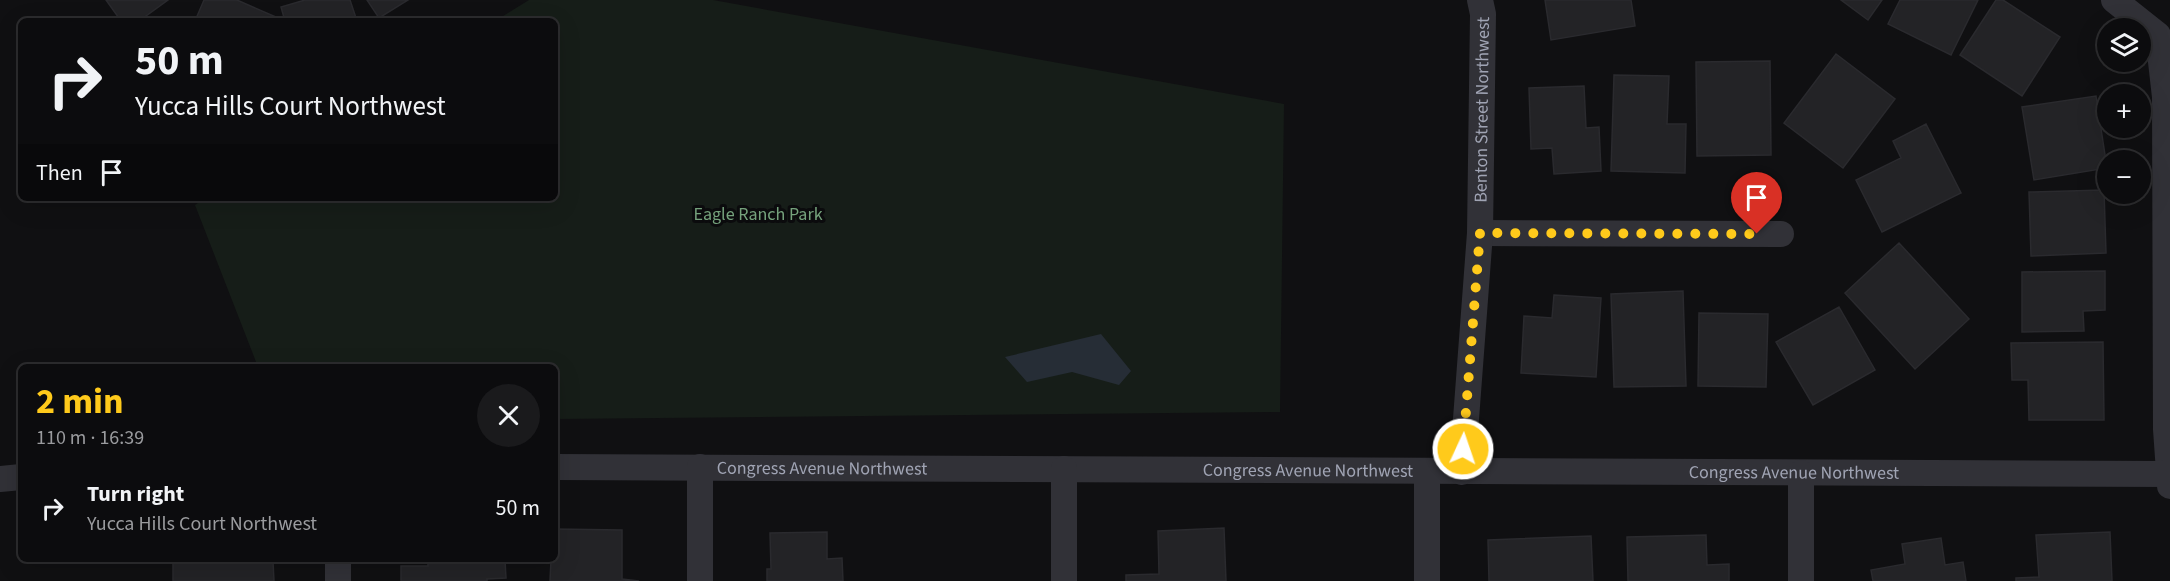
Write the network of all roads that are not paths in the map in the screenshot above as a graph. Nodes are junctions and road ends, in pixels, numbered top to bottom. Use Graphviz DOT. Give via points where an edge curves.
graph roads {
  1 [pos="1480,0"];
  2 [pos="2114,0"];
  3 [pos="1480,233"];
  4 [pos="1781,234"];
  5 [pos="558,467"];
  6 [pos="700,467"];
  7 [pos="1064,469"];
  8 [pos="1427,471"];
  9 [pos="1462,472"];
  10 [pos="1801,473"];
  11 [pos="18,477"];
  12 [pos="2170,478"];
  13 [pos="0,479"];
  14 [pos="338,562"];
  15 [pos="338,581"];
  16 [pos="700,581"];
  17 [pos="1064,581"];
  18 [pos="1427,581"];
  19 [pos="1801,581"];
  1 -- 3 [label="street, Benton Street Northwest"];
  2 -- 12 [label="street" via="2158,35 2165,119 2166,429"];
  3 -- 4 [label="street"];
  3 -- 9 [label="street, Benton Street Northwest"];
  5 -- 6 [label="street, Congress Avenue Northwest"];
  6 -- 7 [label="street, Congress Avenue Northwest"];
  6 -- 16 [label="street"];
  7 -- 8 [label="street, Congress Avenue Northwest"];
  7 -- 17 [label="street"];
  8 -- 9 [label="street, Congress Avenue Northwest"];
  8 -- 18 [label="street"];
  9 -- 10 [label="street, Congress Avenue Northwest"];
  10 -- 12 [label="street, Congress Avenue Northwest"];
  10 -- 19 [label="street"];
  11 -- 13 [label="street"];
  14 -- 15 [label="street"];
}
